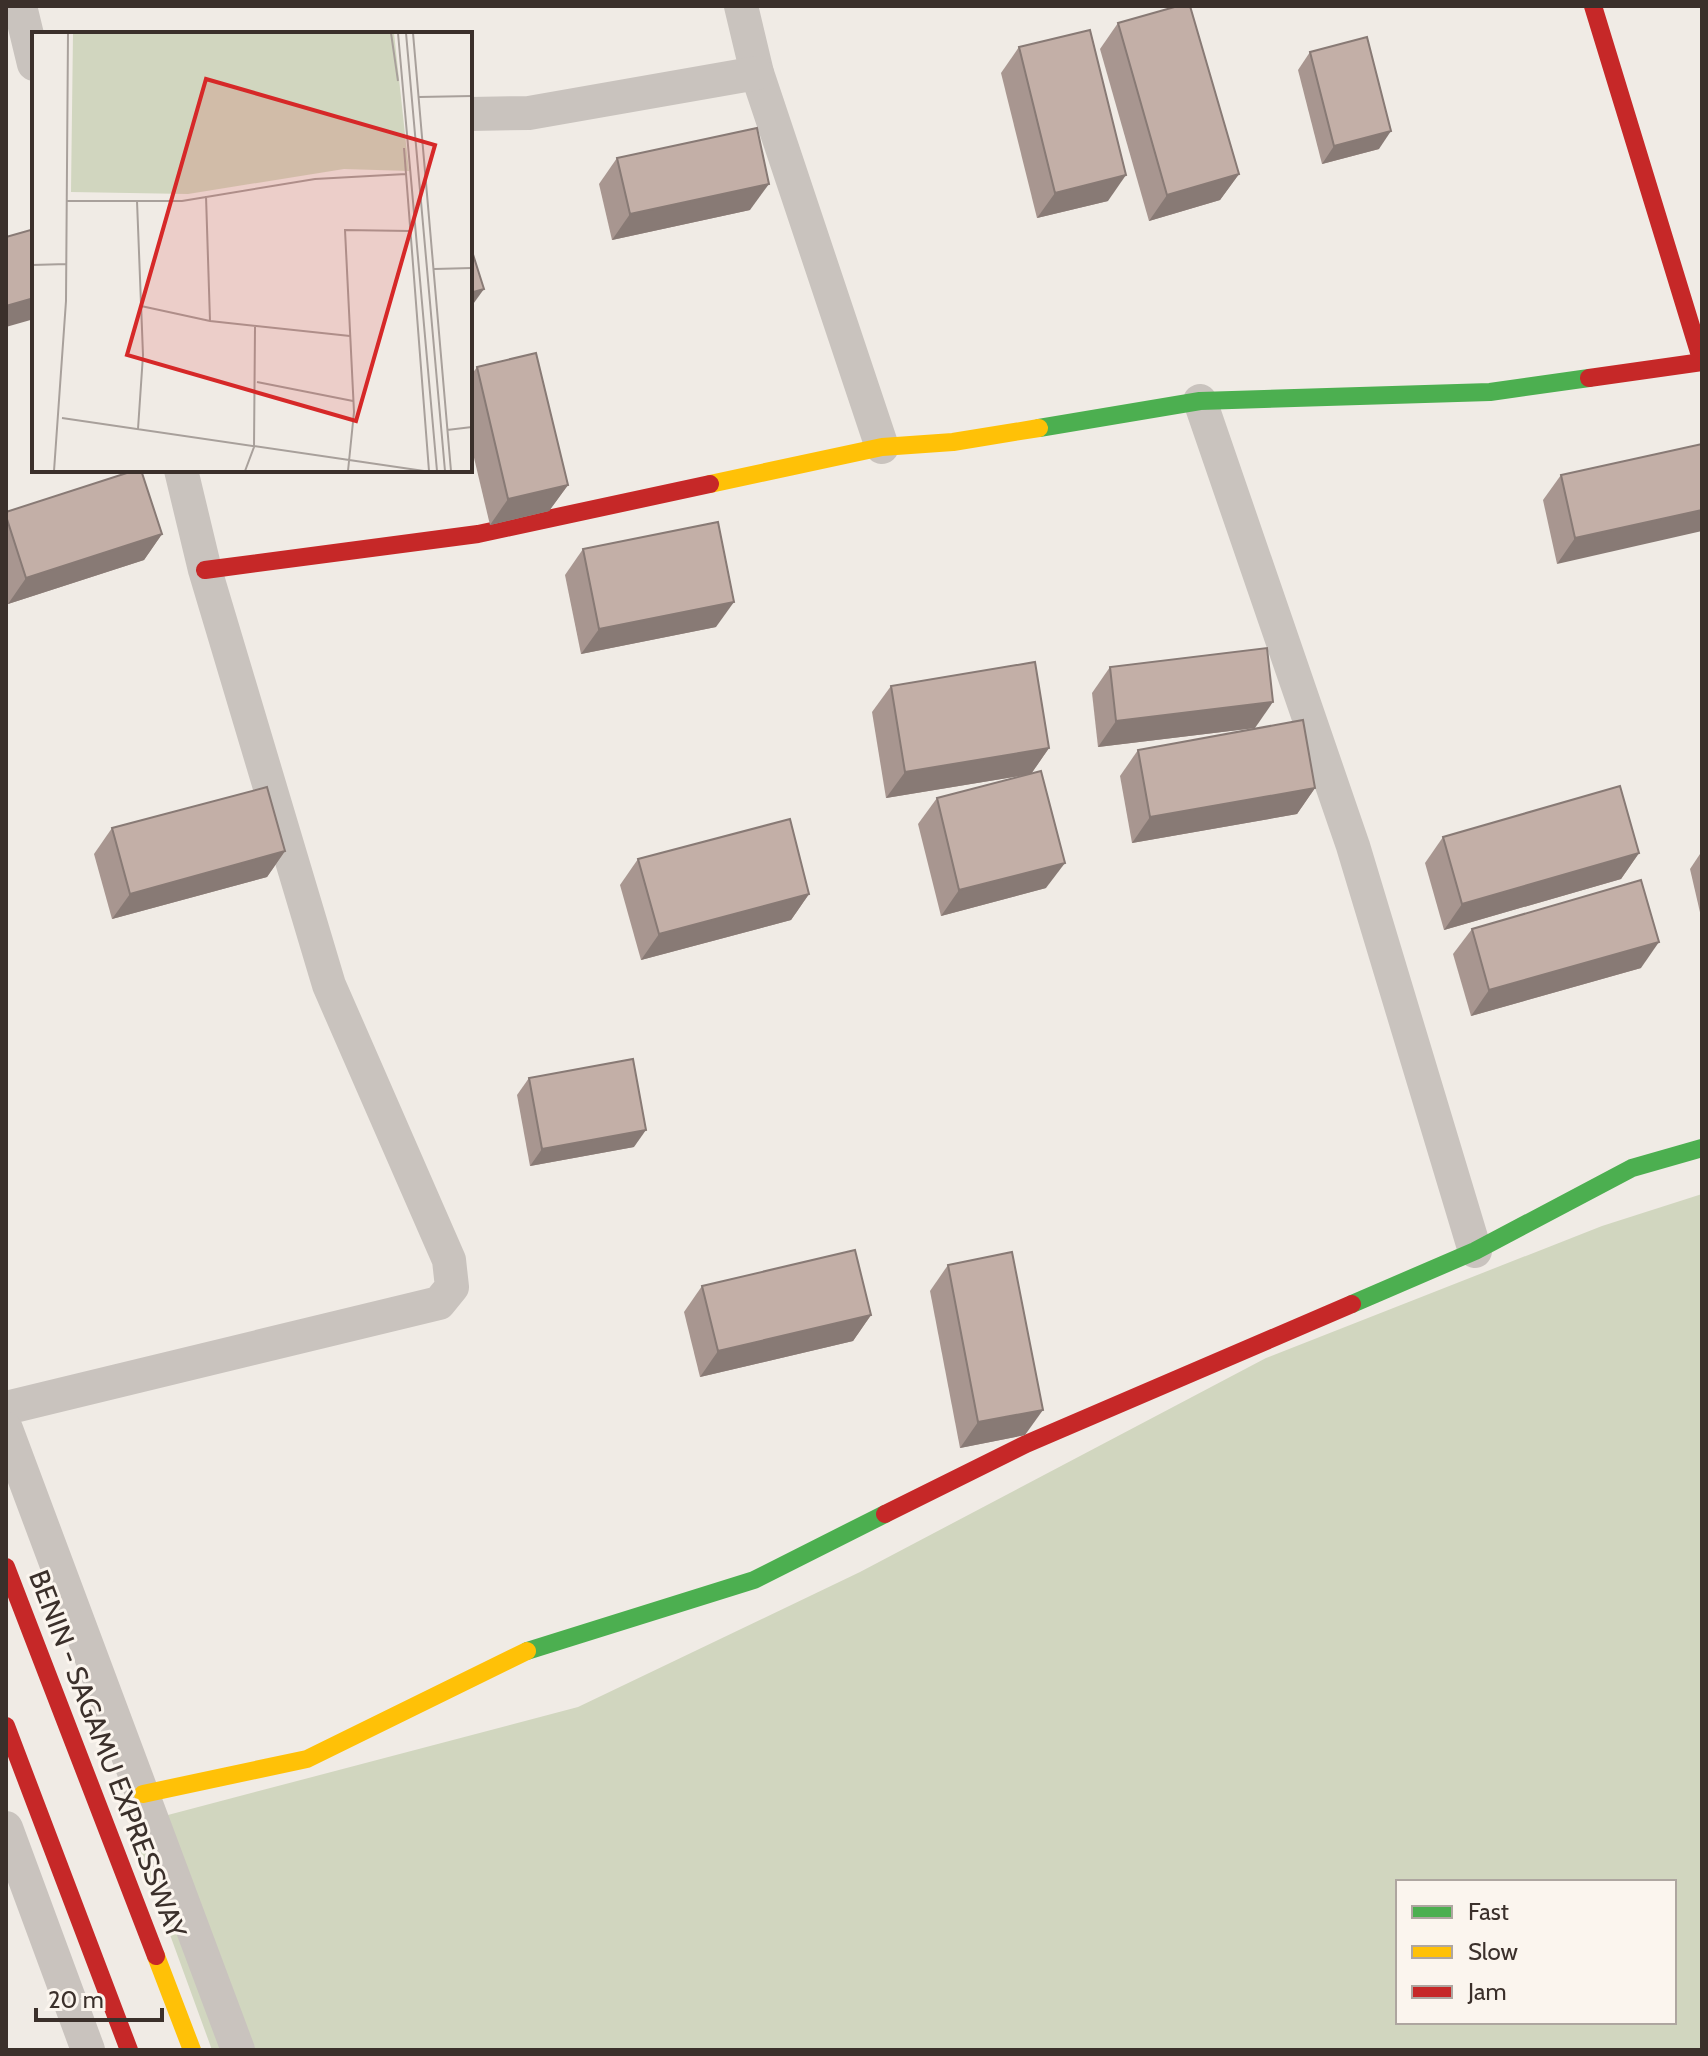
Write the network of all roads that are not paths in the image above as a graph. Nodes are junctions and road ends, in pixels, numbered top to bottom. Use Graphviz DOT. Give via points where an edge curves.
graph roads {
  1 [pos="20,6"];
  2 [pos="741,6"];
  3 [pos="1593,6"];
  4 [pos="32,56"];
  5 [pos="757,73"];
  6 [pos="472,114"];
  7 [pos="1200,401"];
  8 [pos="882,447"];
  9 [pos="181,472"];
  10 [pos="205,570"];
  11 [pos="1702,1148"];
  12 [pos="1475,1251"];
  13 [pos="6,1408"];
  14 [pos="6,1429"];
  15 [pos="6,1567"];
  16 [pos="6,1726"];
  17 [pos="143,1794"];
  18 [pos="6,1828"];
  19 [pos="88,2050"];
  20 [pos="129,2050"];
  21 [pos="192,2050"];
  22 [pos="238,2050"];
  1 -- 4 [label="street"];
  2 -- 5 [label="street"];
  3 -- 7 [label="main road" via="1702,362 1490,392"];
  5 -- 6 [label="street" via="529,113"];
  5 -- 8 [label="street"];
  7 -- 8 [label="main road" via="953,442"];
  7 -- 12 [label="street" via="1353,846"];
  8 -- 10 [label="main road" via="478,534"];
  9 -- 10 [label="street"];
  10 -- 13 [label="street" via="329,985 449,1260 452,1287 439,1303"];
  11 -- 12 [label="main road" via="1632,1168"];
  12 -- 17 [label="main road" via="1026,1444 754,1580 543,1643 307,1759"];
  14 -- 17 [label="street"];
  15 -- 21 [label="main road, BENIN - SAGAMU EXPRESSWAY"];
  16 -- 20 [label="main road"];
  17 -- 22 [label="street"];
  18 -- 19 [label="street"];
}
